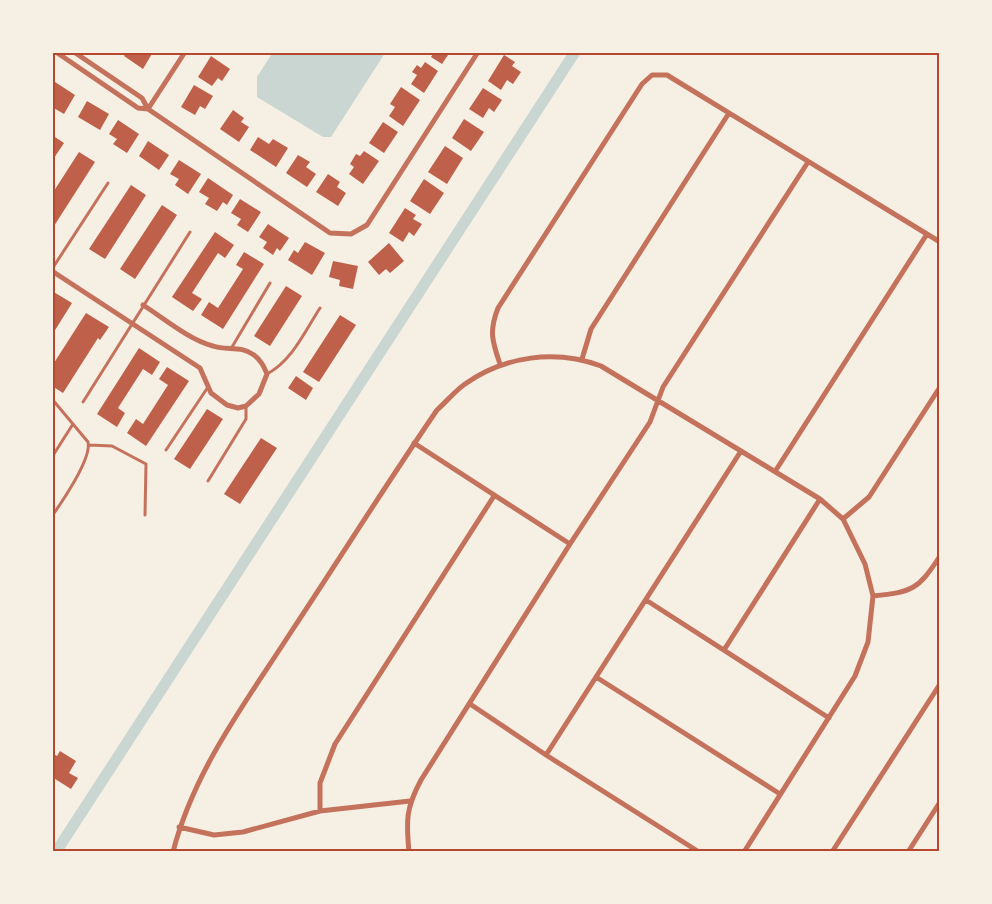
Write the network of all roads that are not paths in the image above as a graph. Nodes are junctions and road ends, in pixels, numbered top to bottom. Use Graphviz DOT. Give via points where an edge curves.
graph roads {
  1 [pos="56,52"];
  2 [pos="74,52"];
  3 [pos="184,52"];
  4 [pos="478,52"];
  5 [pos="148,109"];
  6 [pos="729,112"];
  7 [pos="808,162"];
  8 [pos="108,183"];
  9 [pos="190,232"];
  10 [pos="927,234"];
  11 [pos="940,242"];
  12 [pos="52,270"];
  13 [pos="270,283"];
  14 [pos="143,305"];
  15 [pos="320,308"];
  16 [pos="132,322"];
  17 [pos="232,347"];
  18 [pos="582,359"];
  19 [pos="500,364"];
  20 [pos="267,374"];
  21 [pos="208,386"];
  22 [pos="940,387"];
  23 [pos="52,399"];
  24 [pos="658,400"];
  25 [pos="84,402"];
  26 [pos="246,406"];
  27 [pos="73,424"];
  28 [pos="414,443"];
  29 [pos="89,445"];
  30 [pos="166,450"];
  31 [pos="741,451"];
  32 [pos="52,457"];
  33 [pos="776,470"];
  34 [pos="208,481"];
  35 [pos="494,496"];
  36 [pos="820,499"];
  37 [pos="145,515"];
  38 [pos="52,516"];
  39 [pos="843,519"];
  40 [pos="570,544"];
  41 [pos="940,556"];
  42 [pos="873,596"];
  43 [pos="646,600"];
  44 [pos="724,650"];
  45 [pos="52,671"];
  46 [pos="52,677"];
  47 [pos="596,677"];
  48 [pos="940,684"];
  49 [pos="470,704"];
  50 [pos="829,718"];
  51 [pos="546,755"];
  52 [pos="780,794"];
  53 [pos="410,801"];
  54 [pos="940,802"];
  55 [pos="320,811"];
  56 [pos="179,828"];
  57 [pos="173,852"];
  58 [pos="409,852"];
  59 [pos="698,852"];
  60 [pos="744,852"];
  61 [pos="832,852"];
  62 [pos="908,852"];
  1 -- 5 [label="street" via="138,108"];
  2 -- 5 [label="street" via="142,98"];
  3 -- 5 [label="street"];
  4 -- 5 [label="street" via="367,225 351,234 330,233"];
  6 -- 7 [label="street"];
  6 -- 18 [label="street" via="591,329"];
  6 -- 19 [label="street" via="667,74 652,75 642,84 498,308 491,325 492,341"];
  7 -- 10 [label="street"];
  7 -- 24 [label="street" via="663,386"];
  8 -- 12 [label="lane"];
  9 -- 14 [label="lane"];
  10 -- 11 [label="street"];
  10 -- 33 [label="street"];
  12 -- 16 [label="street"];
  13 -- 17 [label="lane"];
  14 -- 16 [label="lane"];
  14 -- 17 [label="street" via="202,342 215,347"];
  15 -- 20 [label="lane" via="286,360"];
  16 -- 21 [label="street" via="200,368"];
  16 -- 25 [label="lane"];
  17 -- 20 [label="street" via="254,355"];
  18 -- 19 [label="street" via="524,358"];
  18 -- 24 [label="street" via="601,366"];
  19 -- 28 [label="street" via="465,384 444,404"];
  20 -- 26 [label="street" via="259,394"];
  21 -- 26 [label="street" via="216,398 227,405"];
  21 -- 30 [label="lane"];
  22 -- 39 [label="street" via="869,497"];
  23 -- 27 [label="lane"];
  24 -- 31 [label="street"];
  24 -- 40 [label="street" via="650,422"];
  26 -- 34 [label="lane" via="246,419"];
  27 -- 29 [label="lane"];
  27 -- 32 [label="lane"];
  28 -- 35 [label="street"];
  28 -- 56 [label="street" via="198,779"];
  29 -- 37 [label="lane" via="112,446 146,464"];
  29 -- 38 [label="lane" via="82,467"];
  31 -- 33 [label="street"];
  31 -- 43 [label="street"];
  33 -- 36 [label="street"];
  35 -- 40 [label="street"];
  35 -- 55 [label="street" via="335,744 320,784"];
  36 -- 39 [label="street"];
  36 -- 44 [label="street"];
  39 -- 42 [label="street" via="865,564"];
  40 -- 49 [label="street"];
  41 -- 42 [label="street" via="924,581 911,589"];
  42 -- 50 [label="street" via="868,642 855,676"];
  43 -- 44 [label="street"];
  43 -- 47 [label="street"];
  44 -- 50 [label="street"];
  45 -- 46 [label="lane"];
  47 -- 51 [label="street"];
  47 -- 52 [label="street"];
  48 -- 61 [label="street"];
  49 -- 51 [label="street"];
  49 -- 53 [label="street"];
  50 -- 52 [label="street"];
  51 -- 59 [label="street"];
  52 -- 60 [label="street"];
  53 -- 55 [label="street"];
  53 -- 58 [label="street" via="406,826"];
  54 -- 62 [label="street"];
  55 -- 56 [label="street" via="243,832 214,835"];
  56 -- 57 [label="street"];
}
